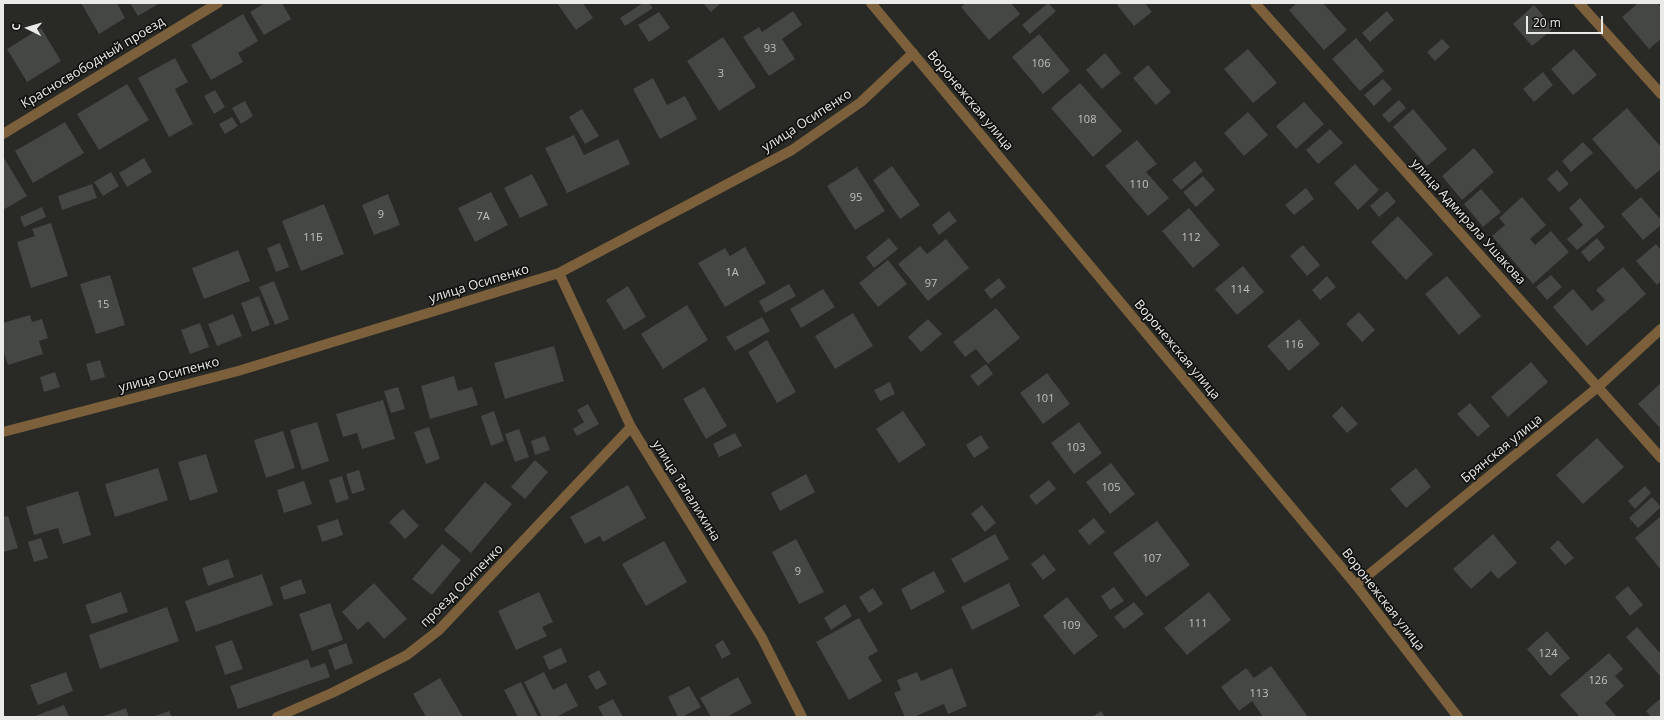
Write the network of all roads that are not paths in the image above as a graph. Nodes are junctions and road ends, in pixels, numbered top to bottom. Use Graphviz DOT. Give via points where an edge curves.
graph roads {
  1 [pos="218,3"];
  2 [pos="1255,3"];
  3 [pos="1579,3"];
  4 [pos="874,4"];
  5 [pos="913,53"];
  6 [pos="1661,94"];
  7 [pos="3,134"];
  8 [pos="559,274"];
  9 [pos="1661,329"];
  10 [pos="1598,387"];
  11 [pos="631,427"];
  12 [pos="3,432"];
  13 [pos="1661,458"];
  14 [pos="1356,585"];
  15 [pos="277,717"];
  16 [pos="802,717"];
  17 [pos="1458,717"];
  1 -- 7 [label="street, Красносвободный проезд"];
  2 -- 10 [label="street, улица Адмирала Ушакова"];
  3 -- 6 [label="street"];
  4 -- 5 [label="street, Воронежская улица"];
  5 -- 8 [label="street, улица Осипенко" via="861,102 792,150"];
  5 -- 14 [label="street, Воронежская улица"];
  8 -- 11 [label="street, улица Талалихина"];
  8 -- 12 [label="street, улица Осипенко" via="238,371"];
  9 -- 10 [label="street, Брянская улица"];
  10 -- 13 [label="street, улица Адмирала Ушакова"];
  10 -- 14 [label="street, Брянская улица"];
  11 -- 15 [label="street, проезд Осипенко" via="440,630 407,655"];
  11 -- 16 [label="street, улица Талалихина" via="762,638"];
  14 -- 17 [label="street, Воронежская улица"];
}
